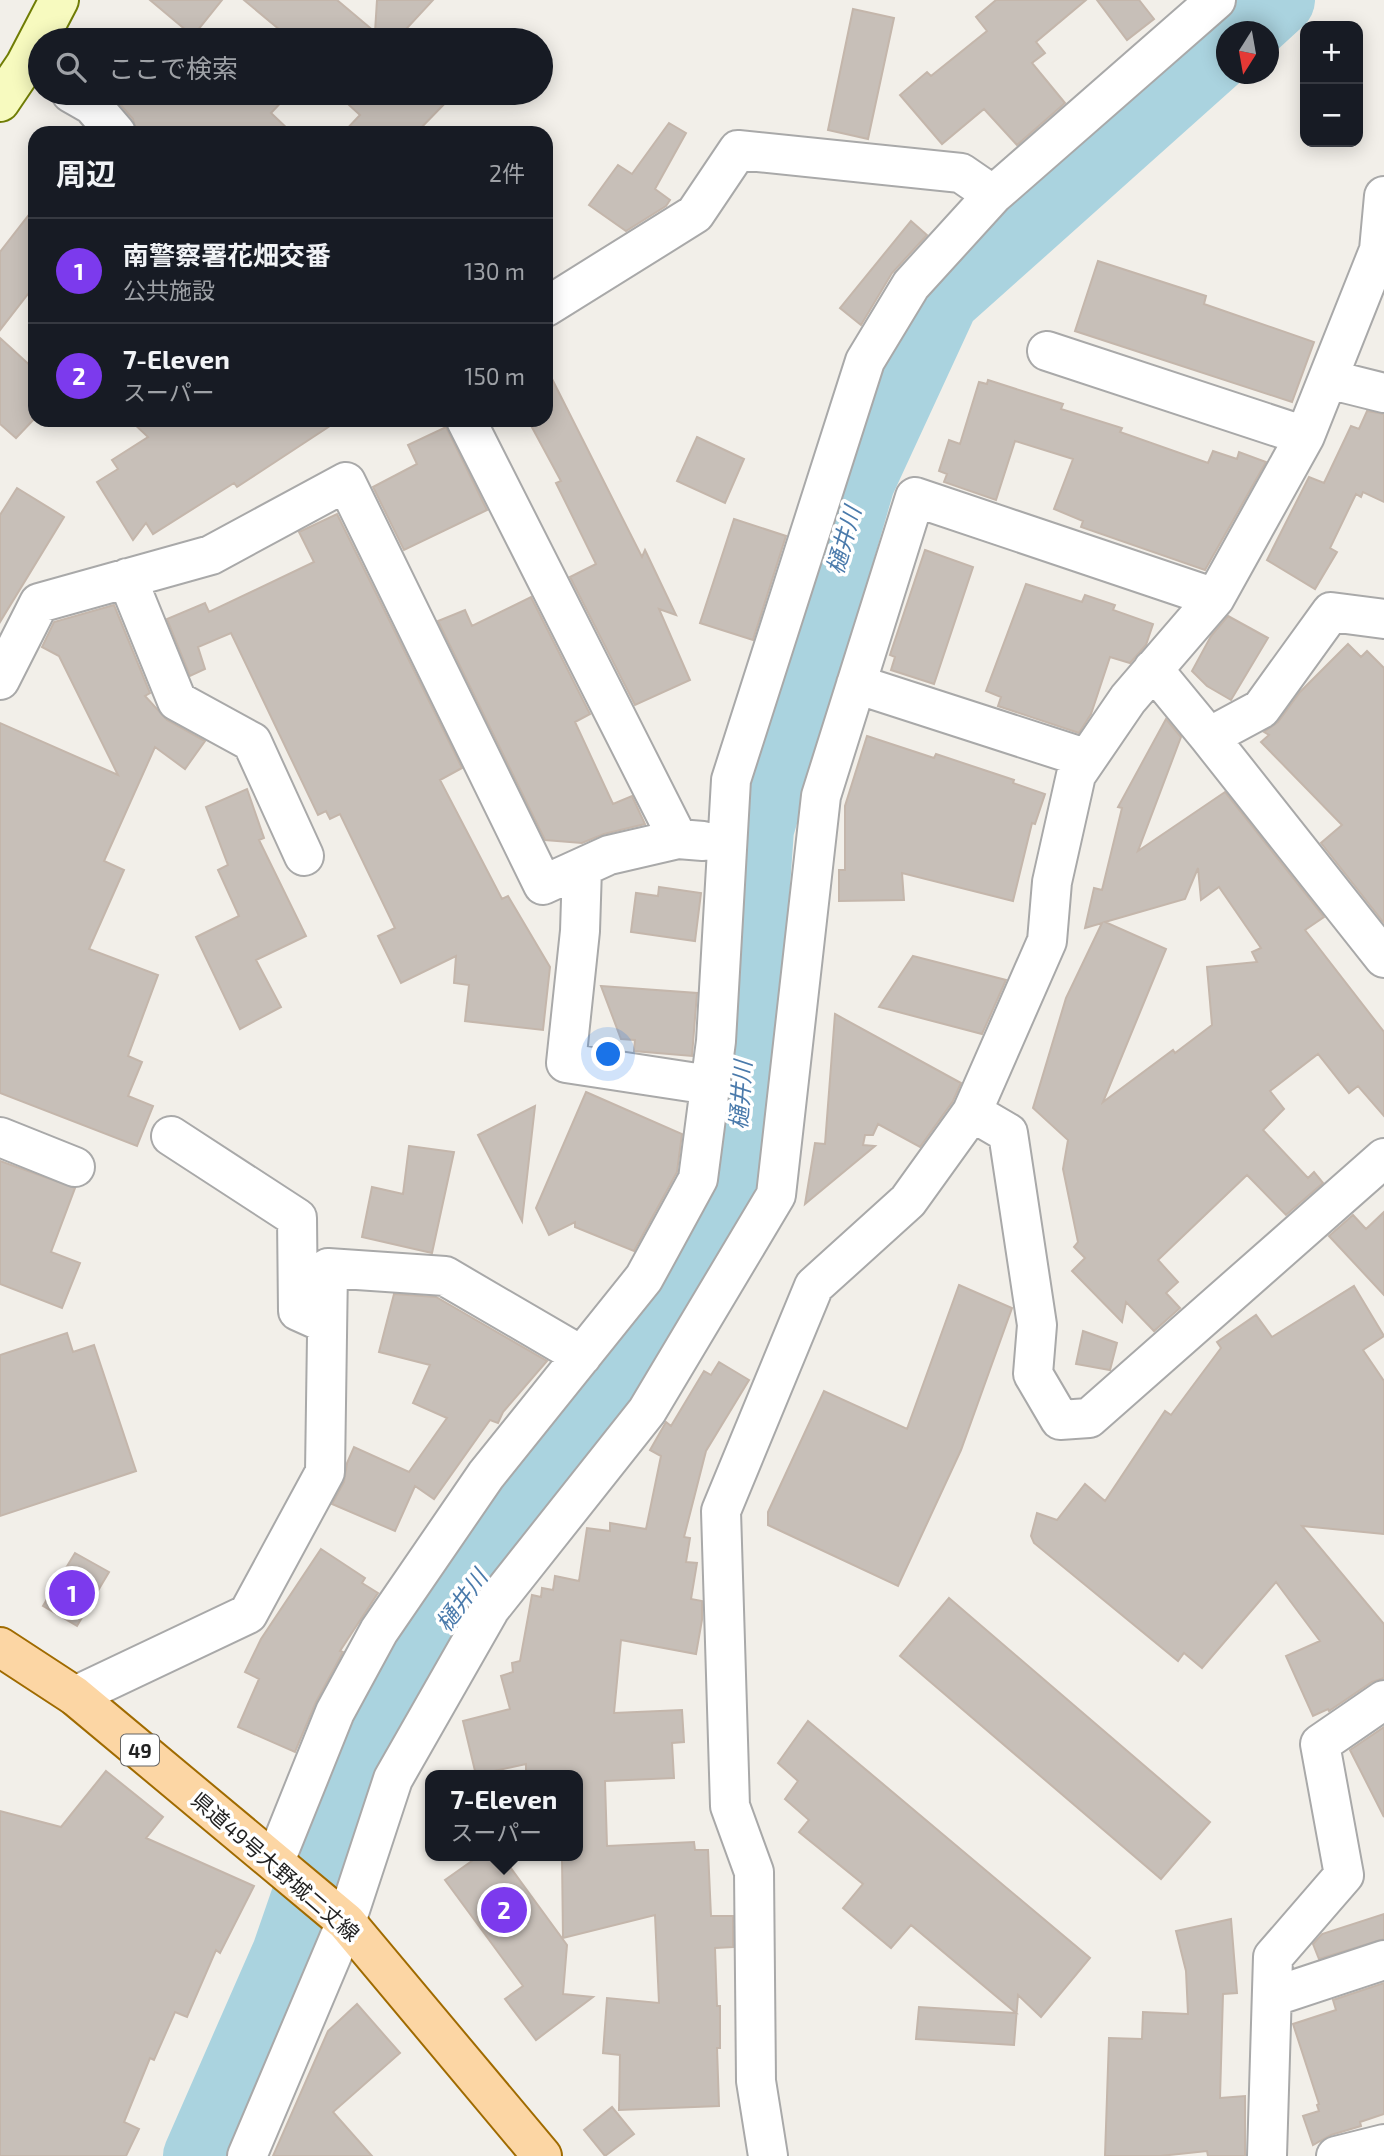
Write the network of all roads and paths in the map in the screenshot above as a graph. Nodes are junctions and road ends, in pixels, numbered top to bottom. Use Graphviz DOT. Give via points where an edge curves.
graph roads {
  1 [pos="59,0"];
  2 [pos="1205,3"];
  3 [pos="48,28"];
  4 [pos="28,74"];
  5 [pos="0,103"];
  6 [pos="90,105"];
  7 [pos="110,126"];
  8 [pos="993,195"];
  9 [pos="1383,218"];
  10 [pos="553,303"];
  11 [pos="1047,351"];
  12 [pos="1328,379"];
  13 [pos="1384,393"];
  14 [pos="470,427"];
  15 [pos="1305,436"];
  16 [pos="127,578"];
  17 [pos="1215,598"];
  18 [pos="1384,619"];
  19 [pos="1153,669"];
  20 [pos="0,680"];
  21 [pos="856,684"];
  22 [pos="1209,737"];
  23 [pos="1085,758"];
  24 [pos="678,839"];
  25 [pos="728,844"];
  26 [pos="304,856"];
  27 [pos="582,868"];
  28 [pos="1384,958"];
  29 [pos="710,1085"];
  30 [pos="972,1112"];
  31 [pos="171,1136"];
  32 [pos="0,1137"];
  33 [pos="1384,1157"];
  34 [pos="75,1167"];
  35 [pos="327,1324"];
  36 [pos="582,1356"];
  37 [pos="0,1647"];
  38 [pos="75,1696"];
  39 [pos="1384,1700"];
  40 [pos="275,1861"];
  41 [pos="346,1922"];
  42 [pos="1384,1960"];
  43 [pos="1272,1997"];
  44 [pos="1384,2144"];
  45 [pos="532,2153"];
  46 [pos="247,2156"];
  47 [pos="768,2156"];
  48 [pos="1267,2156"];
  49 [pos="1336,2156"];
  1 -- 3 [label="street"];
  2 -- 8 [label="street"];
  4 -- 5 [label="street"];
  6 -- 7 [label="street"];
  8 -- 10 [label="street" via="961,173 738,150 695,214"];
  8 -- 25 [label="street" via="911,285 865,361 731,780"];
  9 -- 12 [label="street" via="1379,250"];
  11 -- 15 [label="street"];
  12 -- 13 [label="street"];
  12 -- 15 [label="street"];
  14 -- 24 [label="street"];
  15 -- 17 [label="street"];
  16 -- 20 [label="street" via="39,603"];
  16 -- 26 [label="street" via="177,701 252,742"];
  16 -- 27 [label="street" via="211,555 346,482 543,885"];
  17 -- 19 [label="street"];
  17 -- 21 [label="street" via="915,497"];
  18 -- 22 [label="street" via="1331,612 1261,709"];
  19 -- 22 [label="street"];
  19 -- 23 [label="street"];
  21 -- 23 [label="street"];
  21 -- 41 [label="street" via="821,796 776,1195 647,1411 490,1609 393,1779"];
  22 -- 28 [label="street"];
  23 -- 30 [label="street" via="1076,775 1052,882 1047,941"];
  24 -- 25 [label="street"];
  24 -- 27 [label="street" via="609,855"];
  25 -- 29 [label="street"];
  27 -- 29 [label="street" via="566,1063"];
  29 -- 36 [label="street" via="698,1179 644,1278"];
  30 -- 33 [label="street" via="1008,1133 1037,1325 1033,1374 1060,1420 1089,1418"];
  30 -- 47 [label="street" via="908,1201 814,1286 721,1511 730,1806 754,1872 756,2081"];
  31 -- 35 [label="street" via="298,1218 298,1311"];
  32 -- 34 [label="street"];
  35 -- 36 [label="street" via="328,1268 445,1276"];
  35 -- 38 [label="street" via="325,1472 248,1614"];
  36 -- 40 [label="street" via="486,1475 379,1631 335,1712"];
  37 -- 38 [label="main road, 県道49号大野城二丈線 / 49"];
  38 -- 40 [label="main road, 県道49号大野城二丈線 / 49"];
  39 -- 43 [label="street" via="1320,1744 1344,1875 1273,1957"];
  40 -- 41 [label="main road, 県道49号大野城二丈線 / 49"];
  41 -- 45 [label="main road, 県道49号大野城二丈線 / 49"];
  41 -- 46 [label="street"];
  42 -- 43 [label="street"];
  43 -- 48 [label="street"];
  44 -- 49 [label="street"];
}
